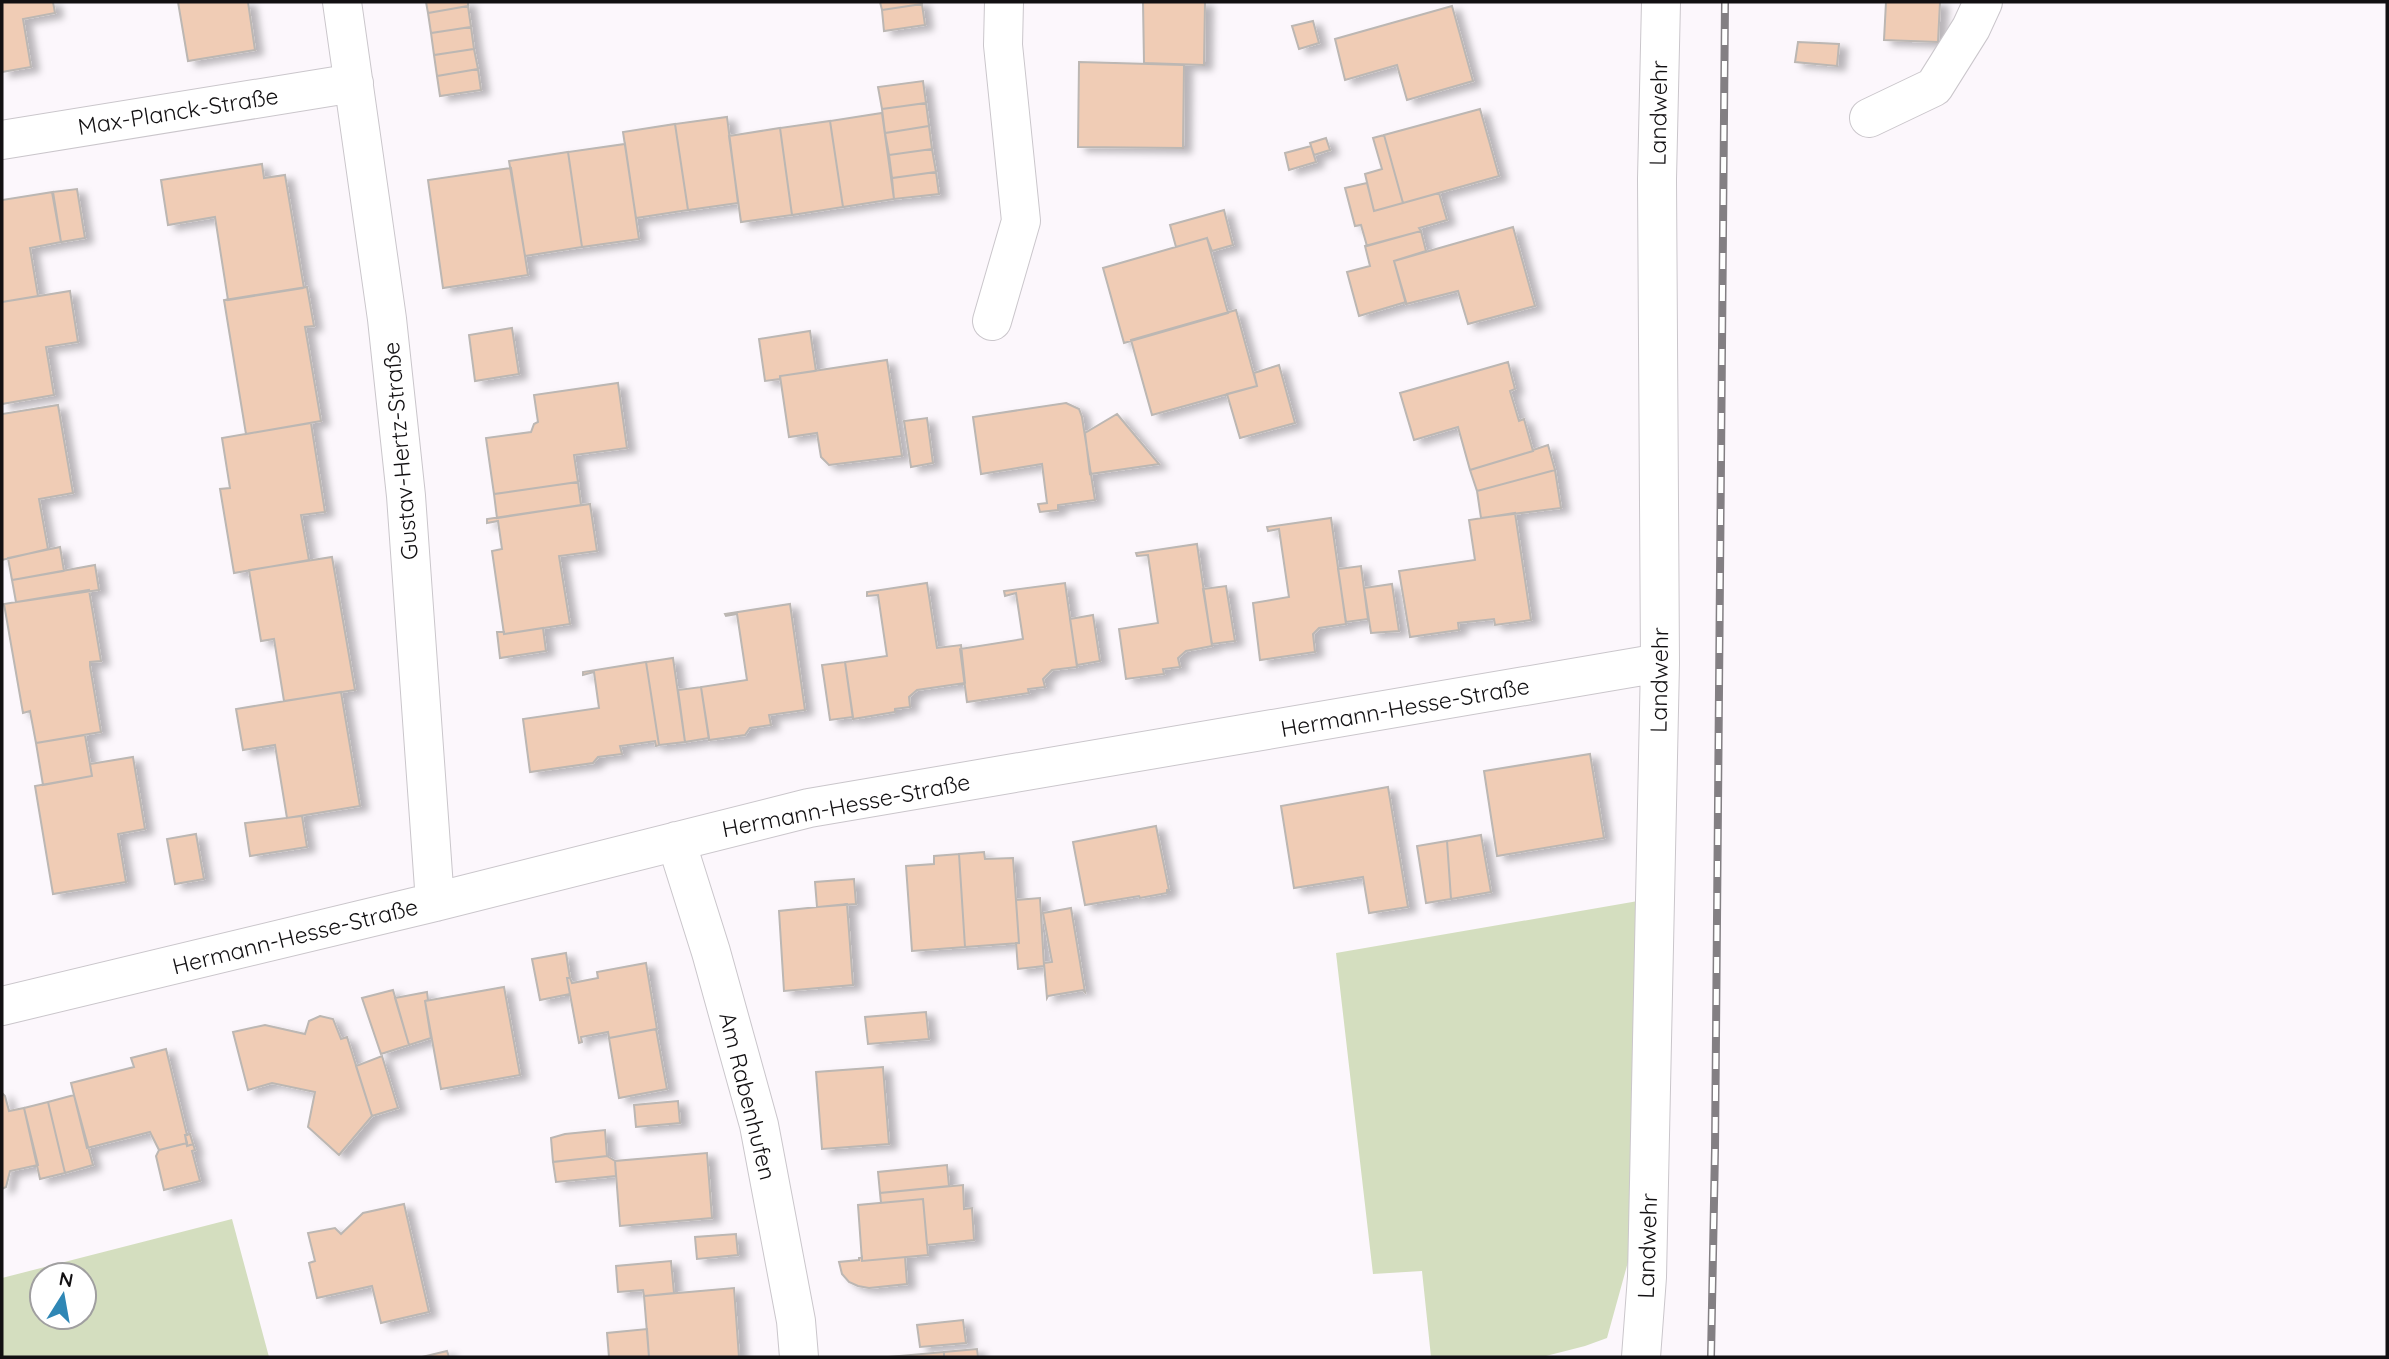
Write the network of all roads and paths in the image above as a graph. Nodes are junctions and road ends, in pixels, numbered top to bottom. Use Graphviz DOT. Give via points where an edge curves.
graph roads {
  1 [pos="342,2"];
  2 [pos="1004,2"];
  3 [pos="1661,2"];
  4 [pos="1983,2"];
  5 [pos="354,83"];
  6 [pos="1869,118"];
  7 [pos="2,140"];
  8 [pos="992,321"];
  9 [pos="1660,663"];
  10 [pos="676,841"];
  11 [pos="435,902"];
  12 [pos="3,996"];
  13 [pos="799,1357"];
  14 [pos="1641,1357"];
  1 -- 5 [label="street, Gustav-Hertz-Straße"];
  2 -- 8 [label="street" via="1003,45 1021,221"];
  3 -- 9 [label="street, Landwehr" via="1657,179"];
  4 -- 6 [label="street" via="1934,87"];
  5 -- 7 [label="street, Max-Planck-Straße"];
  5 -- 11 [label="street, Gustav-Hertz-Straße" via="406,496"];
  9 -- 10 [label="street, Hermann-Hesse-Straße" via="808,808"];
  9 -- 14 [label="street, Landwehr" via="1647,1277"];
  10 -- 11 [label="street, Hermann-Hesse-Straße"];
  10 -- 13 [label="street, Am Rabenhufen" via="760,1125"];
  11 -- 12 [label="street, Hermann-Hesse-Straße"];
}
